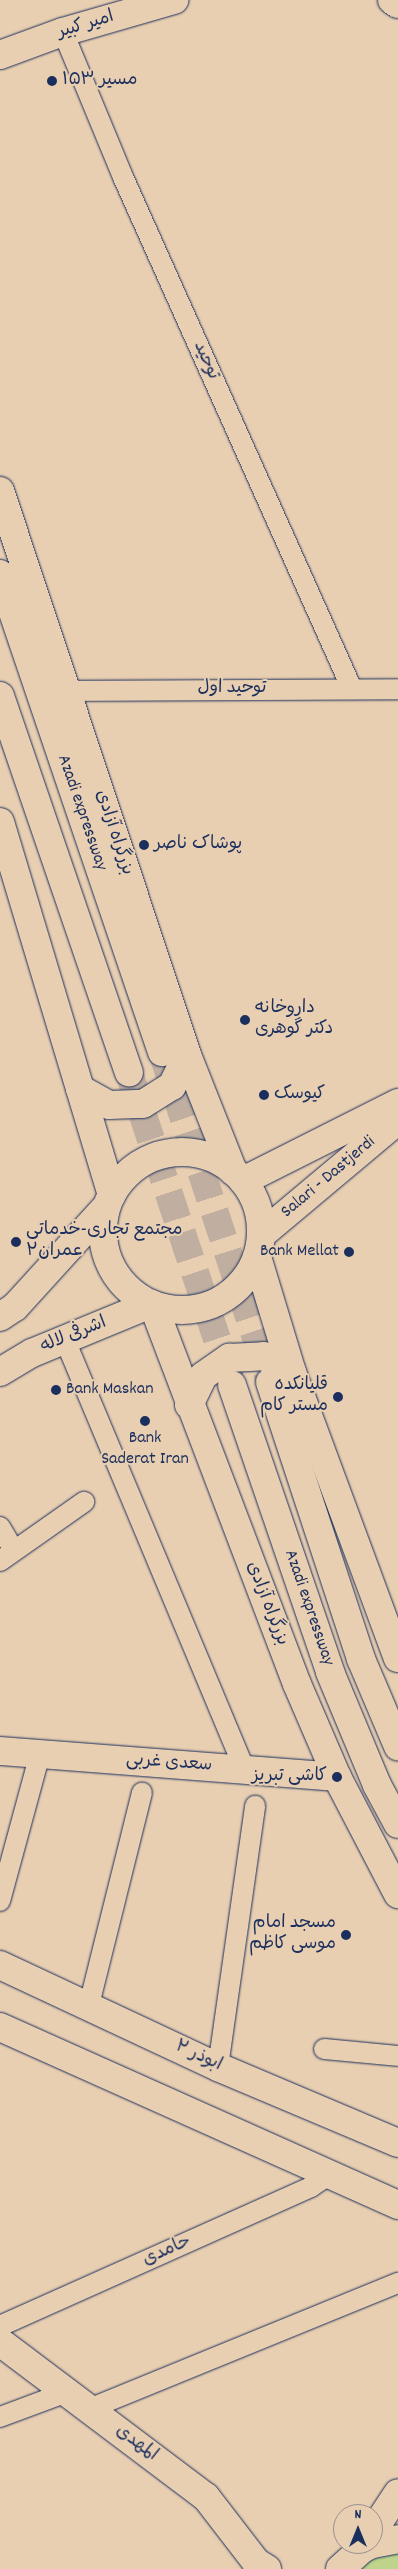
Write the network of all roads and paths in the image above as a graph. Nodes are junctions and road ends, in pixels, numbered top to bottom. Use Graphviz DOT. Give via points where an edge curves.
graph roads {
  1 [pos="174,0"];
  2 [pos="392,0"];
  3 [pos="398,4"];
  4 [pos="63,32"];
  5 [pos="0,55"];
  6 [pos="0,492"];
  7 [pos="0,574"];
  8 [pos="352,689"];
  9 [pos="398,689"];
  10 [pos="66,691"];
  11 [pos="0,696"];
  12 [pos="0,822"];
  13 [pos="175,1053"];
  14 [pos="128,1073"];
  15 [pos="80,1089"];
  16 [pos="398,1103"];
  17 [pos="398,1120"];
  18 [pos="238,1176"];
  19 [pos="108,1202"];
  20 [pos="259,1246"];
  21 [pos="152,1305"];
  22 [pos="0,1317"];
  23 [pos="65,1340"];
  24 [pos="0,1372"];
  25 [pos="281,1377"];
  26 [pos="232,1385"];
  27 [pos="189,1405"];
  28 [pos="84,1502"];
  29 [pos="0,1561"];
  30 [pos="398,1658"];
  31 [pos="398,1746"];
  32 [pos="0,1751"];
  33 [pos="40,1754"];
  34 [pos="245,1770"];
  35 [pos="337,1777"];
  36 [pos="142,1793"];
  37 [pos="255,1806"];
  38 [pos="398,1824"];
  39 [pos="398,1894"];
  40 [pos="0,1901"];
  41 [pos="0,1965"];
  42 [pos="89,2005"];
  43 [pos="0,2027"];
  44 [pos="324,2049"];
  45 [pos="398,2056"];
  46 [pos="218,2067"];
  47 [pos="398,2143"];
  48 [pos="332,2174"];
  49 [pos="398,2205"];
  50 [pos="398,2282"];
  51 [pos="0,2326"];
  52 [pos="5,2351"];
  53 [pos="66,2392"];
  54 [pos="89,2409"];
  55 [pos="0,2417"];
  56 [pos="398,2493"];
  57 [pos="383,2518"];
  58 [pos="398,2539"];
  59 [pos="383,2541"];
  60 [pos="356,2554"];
  61 [pos="260,2567"];
  62 [pos="340,2569"];
  1 -- 4 [label="main road, امیر کبیر"];
  2 -- 3 [label="main road"];
  4 -- 5 [label="main road, امیر کبیر"];
  4 -- 8 [label="street, توحید" via="127,186"];
  6 -- 10 [label="main road, بزرگراه آزادی"];
  7 -- 13 [label="main road, Azadi expressway"];
  8 -- 9 [label="street, توحید اول"];
  8 -- 10 [label="street, توحید اول"];
  10 -- 13 [label="main road, بزرگراه آزادی"];
  11 -- 14 [label="main road"];
  12 -- 15 [label="main road"];
  13 -- 15 [label="main road" via="172,1086 143,1104 109,1105"];
  13 -- 18 [label="main road, بزرگراه آزادی"];
  15 -- 19 [label="main road"];
  16 -- 18 [label="main road, Salari - Dastjerdi"];
  17 -- 20 [label="main road, Salari - Dastjerdi"];
  18 -- 19 [label="main road" via="204,1156 188,1152 163,1154 140,1164 121,1180"];
  18 -- 20 [label="main road" via="259,1214"];
  19 -- 21 [label="main road" via="102,1226 105,1251 115,1274 132,1292"];
  19 -- 22 [label="main road" via="15,1307"];
  20 -- 21 [label="main road" via="245,1279 219,1300 203,1307 178,1310"];
  20 -- 25 [label="main road"];
  21 -- 23 [label="main road, اشرفی لاله"];
  21 -- 27 [label="main road, بزرگراه آزادی"];
  23 -- 24 [label="main road, اشرفی لاله" via="32,1353"];
  23 -- 34 [label="street"];
  25 -- 27 [label="main road" via="264,1356 229,1358 203,1376"];
  25 -- 30 [label="main road"];
  25 -- 31 [label="main road, Azadi expressway" via="360,1659"];
  26 -- 38 [label="main road, Azadi expressway" via="330,1672 377,1785"];
  27 -- 35 [label="main road, بزرگراه آزادی"];
  28 -- 29 [label="street"];
  32 -- 33 [label="main road, سعدی غربی"];
  33 -- 34 [label="main road, سعدی غربی"];
  33 -- 40 [label="street"];
  34 -- 35 [label="main road, سعدی غربی"];
  35 -- 39 [label="main road, بزرگراه آزادی"];
  36 -- 42 [label="street"];
  37 -- 46 [label="street"];
  41 -- 42 [label="main road, ابوذر ۲"];
  42 -- 46 [label="main road, ابوذر ۲"];
  43 -- 48 [label="main road"];
  44 -- 45 [label="street"];
  46 -- 47 [label="main road, ابوذر ۲"];
  48 -- 49 [label="main road"];
  48 -- 51 [label="street, حامدی"];
  50 -- 54 [label="street"];
  52 -- 53 [label="main road, المهدی"];
  53 -- 54 [label="main road, المهدی"];
  53 -- 55 [label="street"];
  54 -- 61 [label="main road, المهدی" via="206,2497"];
  56 -- 57 [label="main road"];
  58 -- 59 [label="main road"];
  60 -- 62 [label="main road"];
}
